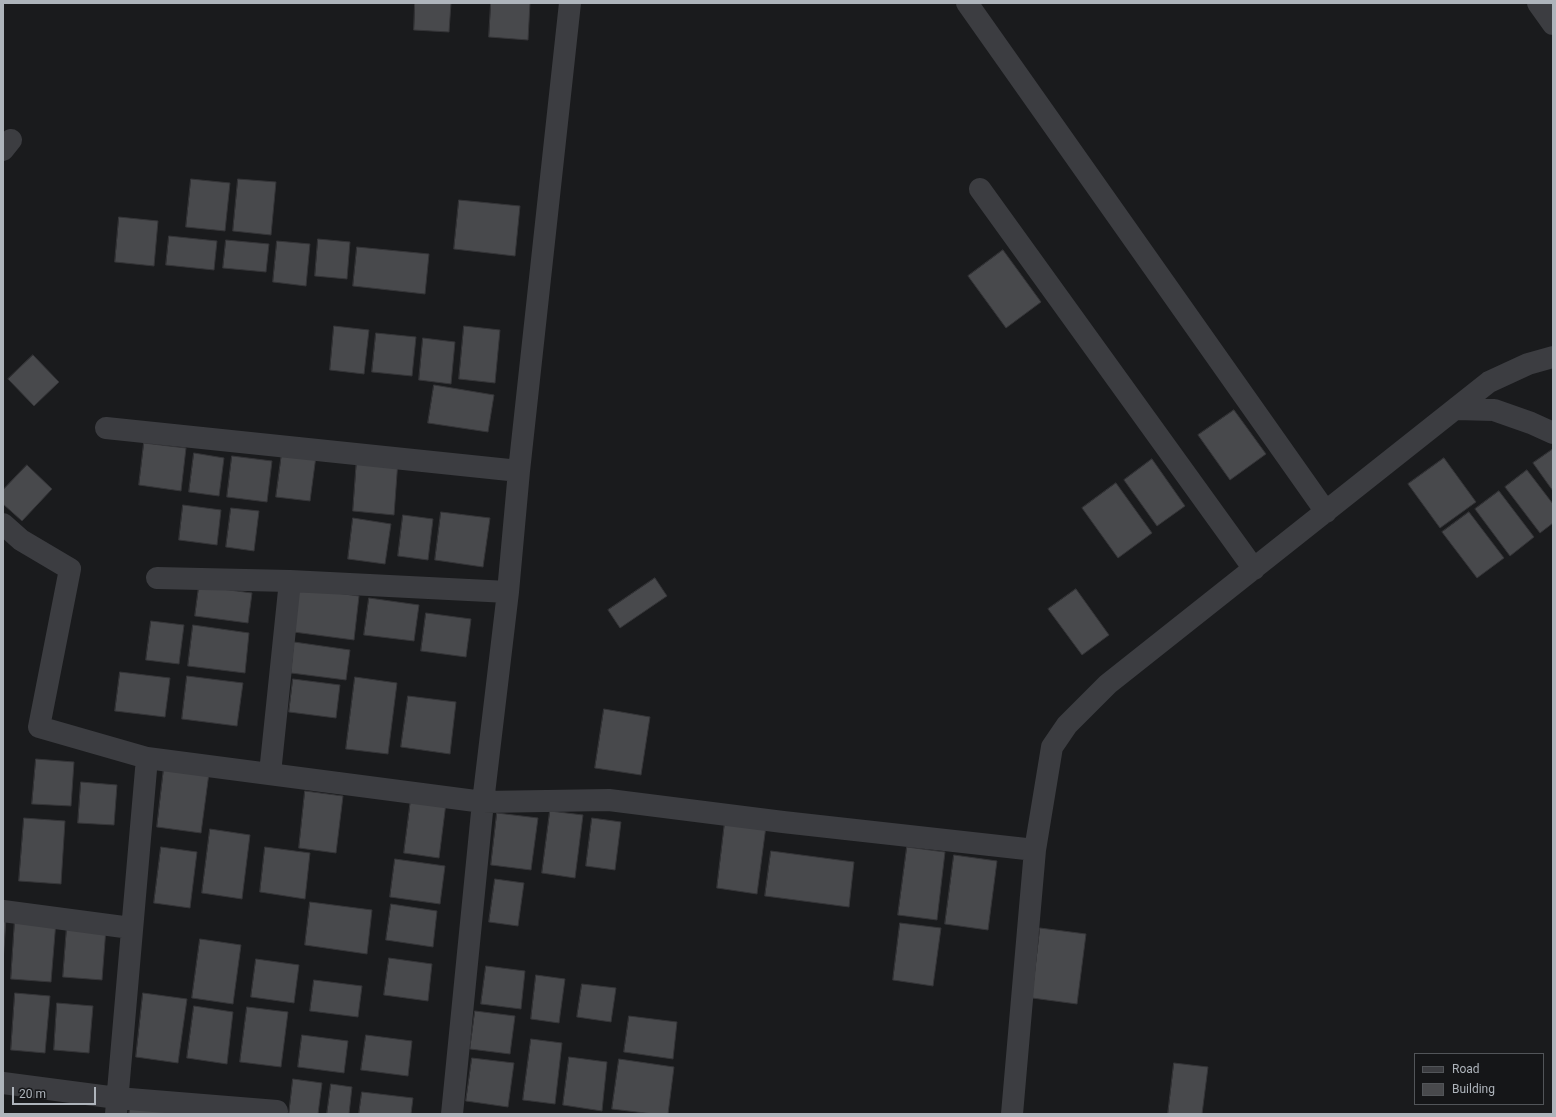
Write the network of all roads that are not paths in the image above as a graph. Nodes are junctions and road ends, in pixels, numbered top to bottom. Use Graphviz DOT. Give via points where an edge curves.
graph roads {
  1 [pos="570,3"];
  2 [pos="967,3"];
  3 [pos="1538,3"];
  4 [pos="1553,24"];
  5 [pos="980,189"];
  6 [pos="1553,357"];
  7 [pos="1456,409"];
  8 [pos="106,428"];
  9 [pos="1553,433"];
  10 [pos="519,471"];
  11 [pos="1326,512"];
  12 [pos="3,524"];
  13 [pos="1254,569"];
  14 [pos="157,578"];
  15 [pos="290,581"];
  16 [pos="508,592"];
  17 [pos="147,758"];
  18 [pos="270,774"];
  19 [pos="483,802"];
  20 [pos="1036,850"];
  21 [pos="3,911"];
  22 [pos="131,928"];
  23 [pos="3,1082"];
  24 [pos="116,1106"];
  25 [pos="277,1111"];
  26 [pos="452,1114"];
  27 [pos="1012,1114"];
  1 -- 10 [label="street"];
  2 -- 11 [label="street"];
  3 -- 4 [label="street"];
  5 -- 13 [label="street"];
  6 -- 7 [label="street" via="1528,364 1489,382"];
  7 -- 9 [label="street" via="1494,410"];
  7 -- 11 [label="street"];
  8 -- 10 [label="street"];
  10 -- 16 [label="street"];
  11 -- 13 [label="street"];
  12 -- 17 [label="street" via="21,540 70,569 39,727"];
  13 -- 20 [label="street" via="1108,684 1067,725 1052,747"];
  14 -- 15 [label="street"];
  15 -- 16 [label="street"];
  15 -- 18 [label="street"];
  16 -- 19 [label="street"];
  17 -- 18 [label="street"];
  17 -- 22 [label="street"];
  18 -- 19 [label="street"];
  19 -- 20 [label="street" via="609,800"];
  19 -- 26 [label="street"];
  20 -- 27 [label="street"];
  21 -- 22 [label="street"];
  22 -- 24 [label="street"];
  23 -- 24 [label="street"];
  24 -- 25 [label="street"];
}
